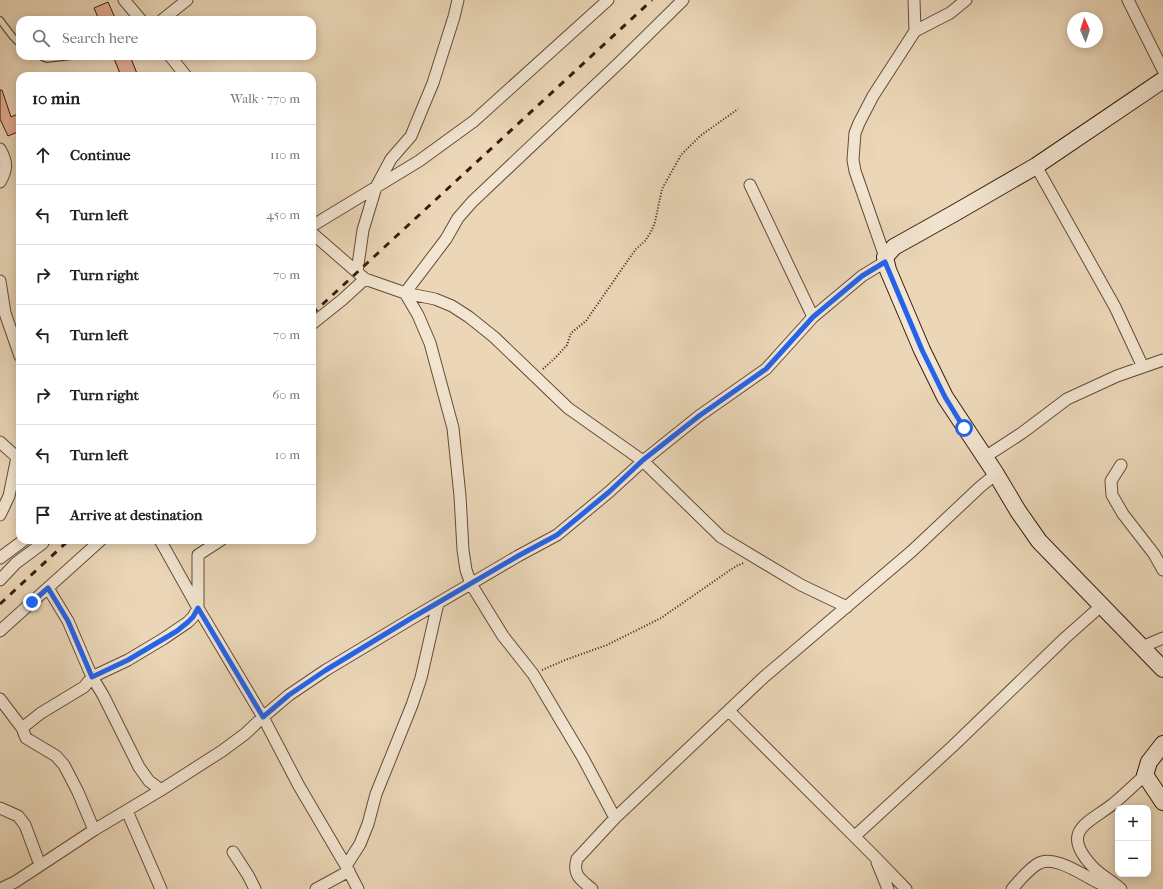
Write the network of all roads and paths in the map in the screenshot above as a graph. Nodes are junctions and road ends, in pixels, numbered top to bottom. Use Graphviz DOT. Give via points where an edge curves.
graph roads {
  1 [pos="124,0"];
  2 [pos="187,0"];
  3 [pos="458,0"];
  4 [pos="608,0"];
  5 [pos="683,0"];
  6 [pos="914,0"];
  7 [pos="966,0"];
  8 [pos="1128,0"];
  9 [pos="138,16"];
  10 [pos="167,16"];
  11 [pos="0,20"];
  12 [pos="915,31"];
  13 [pos="16,40"];
  14 [pos="173,60"];
  15 [pos="1163,70"];
  16 [pos="183,72"];
  17 [pos="1163,80"];
  18 [pos="738,110"];
  19 [pos="0,149"];
  20 [pos="1036,166"];
  21 [pos="0,182"];
  22 [pos="750,186"];
  23 [pos="376,187"];
  24 [pos="316,224"];
  25 [pos="316,236"];
  26 [pos="885,259"];
  27 [pos="361,275"];
  28 [pos="0,281"];
  29 [pos="405,293"];
  30 [pos="813,317"];
  31 [pos="316,321"];
  32 [pos="16,345"];
  33 [pos="1163,360"];
  34 [pos="1144,367"];
  35 [pos="535,376"];
  36 [pos="0,442"];
  37 [pos="16,457"];
  38 [pos="985,457"];
  39 [pos="643,460"];
  40 [pos="1121,465"];
  41 [pos="16,467"];
  42 [pos="996,474"];
  43 [pos="0,515"];
  44 [pos="19,544"];
  45 [pos="42,544"];
  46 [pos="97,544"];
  47 [pos="162,544"];
  48 [pos="215,544"];
  49 [pos="0,558"];
  50 [pos="756,558"];
  51 [pos="1163,570"];
  52 [pos="0,580"];
  53 [pos="471,584"];
  54 [pos="48,588"];
  55 [pos="438,603"];
  56 [pos="1101,606"];
  57 [pos="846,607"];
  58 [pos="198,608"];
  59 [pos="0,631"];
  60 [pos="1163,638"];
  61 [pos="1142,647"];
  62 [pos="1163,669"];
  63 [pos="533,674"];
  64 [pos="92,677"];
  65 [pos="0,699"];
  66 [pos="729,711"];
  67 [pos="263,717"];
  68 [pos="22,728"];
  69 [pos="1163,744"];
  70 [pos="1145,775"];
  71 [pos="162,790"];
  72 [pos="1163,802"];
  73 [pos="0,808"];
  74 [pos="127,811"];
  75 [pos="615,818"];
  76 [pos="94,830"];
  77 [pos="855,836"];
  78 [pos="234,852"];
  79 [pos="873,855"];
  80 [pos="40,866"];
  81 [pos="348,868"];
  82 [pos="0,889"];
  83 [pos="161,889"];
  84 [pos="255,889"];
  85 [pos="316,889"];
  86 [pos="358,889"];
  87 [pos="592,889"];
  88 [pos="888,889"];
  89 [pos="906,889"];
  90 [pos="1012,889"];
  91 [pos="1121,889"];
  1 -- 9 [label="street"];
  2 -- 10 [label="street"];
  3 -- 23 [label="street" via="432,83 411,136 391,159"];
  4 -- 23 [label="street" via="474,121 419,162"];
  5 -- 29 [label="street" via="472,202"];
  6 -- 12 [label="street"];
  7 -- 12 [label="street" via="950,13"];
  8 -- 15 [label="street"];
  11 -- 13 [label="lane"];
  12 -- 26 [label="street" via="873,96 858,123 854,140 855,171"];
  14 -- 16 [label="street"];
  17 -- 20 [label="street"];
  18 -- 35 [label="path" via="700,136 681,155 662,189 655,222 645,241 636,249 586,321 571,333 567,345"];
  19 -- 21 [label="street" via="6,159 6,170"];
  20 -- 26 [label="street" via="894,247"];
  20 -- 34 [label="street" via="1115,308"];
  22 -- 30 [label="street"];
  23 -- 24 [label="street"];
  23 -- 27 [label="street" via="363,230"];
  25 -- 27 [label="street"];
  26 -- 30 [label="street"];
  26 -- 38 [label="street" via="922,350 945,397"];
  27 -- 29 [label="street"];
  27 -- 31 [label="street" via="342,300"];
  28 -- 32 [label="street" via="5,313"];
  29 -- 35 [label="street" via="435,299 452,306 494,337"];
  29 -- 53 [label="street" via="430,343 453,428 466,570"];
  30 -- 39 [label="street" via="766,369 699,416"];
  33 -- 34 [label="street"];
  34 -- 38 [label="street" via="1117,376 1067,399"];
  35 -- 39 [label="street" via="568,408"];
  36 -- 37 [label="street"];
  38 -- 42 [label="street"];
  39 -- 50 [label="street" via="721,537"];
  39 -- 53 [label="street" via="557,535"];
  40 -- 51 [label="street" via="1111,481 1112,495"];
  41 -- 43 [label="street" via="9,496"];
  42 -- 56 [label="street" via="1039,541"];
  42 -- 57 [label="street"];
  44 -- 49 [label="street"];
  45 -- 52 [label="street" via="16,563"];
  46 -- 54 [label="street"];
  47 -- 58 [label="street"];
  48 -- 58 [label="street" via="198,555"];
  50 -- 57 [label="street" via="801,585"];
  50 -- 63 [label="path" via="736,566 661,618 607,645"];
  53 -- 55 [label="street"];
  53 -- 63 [label="street" via="503,636"];
  54 -- 59 [label="street"];
  54 -- 64 [label="street" via="68,621"];
  55 -- 67 [label="street" via="326,670 289,695"];
  55 -- 81 [label="street" via="421,678 412,705 376,794 368,824"];
  56 -- 61 [label="street"];
  56 -- 77 [label="street"];
  57 -- 66 [label="street" via="764,677"];
  58 -- 64 [label="street" via="193,617 172,634 128,660"];
  58 -- 67 [label="street"];
  60 -- 61 [label="street"];
  61 -- 62 [label="street"];
  63 -- 75 [label="street" via="584,758"];
  64 -- 68 [label="street" via="84,687 41,713"];
  64 -- 71 [label="street" via="139,767 149,782"];
  65 -- 68 [label="street"];
  66 -- 75 [label="street"];
  66 -- 77 [label="street"];
  67 -- 71 [label="street" via="222,751"];
  67 -- 81 [label="street"];
  68 -- 76 [label="street" via="28,740 56,756 64,765"];
  69 -- 70 [label="street" via="1149,762"];
  70 -- 72 [label="street"];
  70 -- 91 [label="street" via="1112,804 1091,818 1081,828 1078,837 1078,845 1092,867"];
  71 -- 74 [label="street"];
  73 -- 80 [label="street" via="18,816 25,824"];
  74 -- 76 [label="street"];
  74 -- 83 [label="street"];
  75 -- 87 [label="street" via="577,859 574,868 578,876"];
  76 -- 80 [label="street"];
  77 -- 79 [label="street"];
  78 -- 84 [label="street"];
  79 -- 88 [label="street"];
  79 -- 89 [label="street"];
  80 -- 82 [label="street"];
  81 -- 85 [label="street"];
  81 -- 86 [label="street"];
  90 -- 91 [label="street" via="1036,865 1053,861 1101,884"];
}
